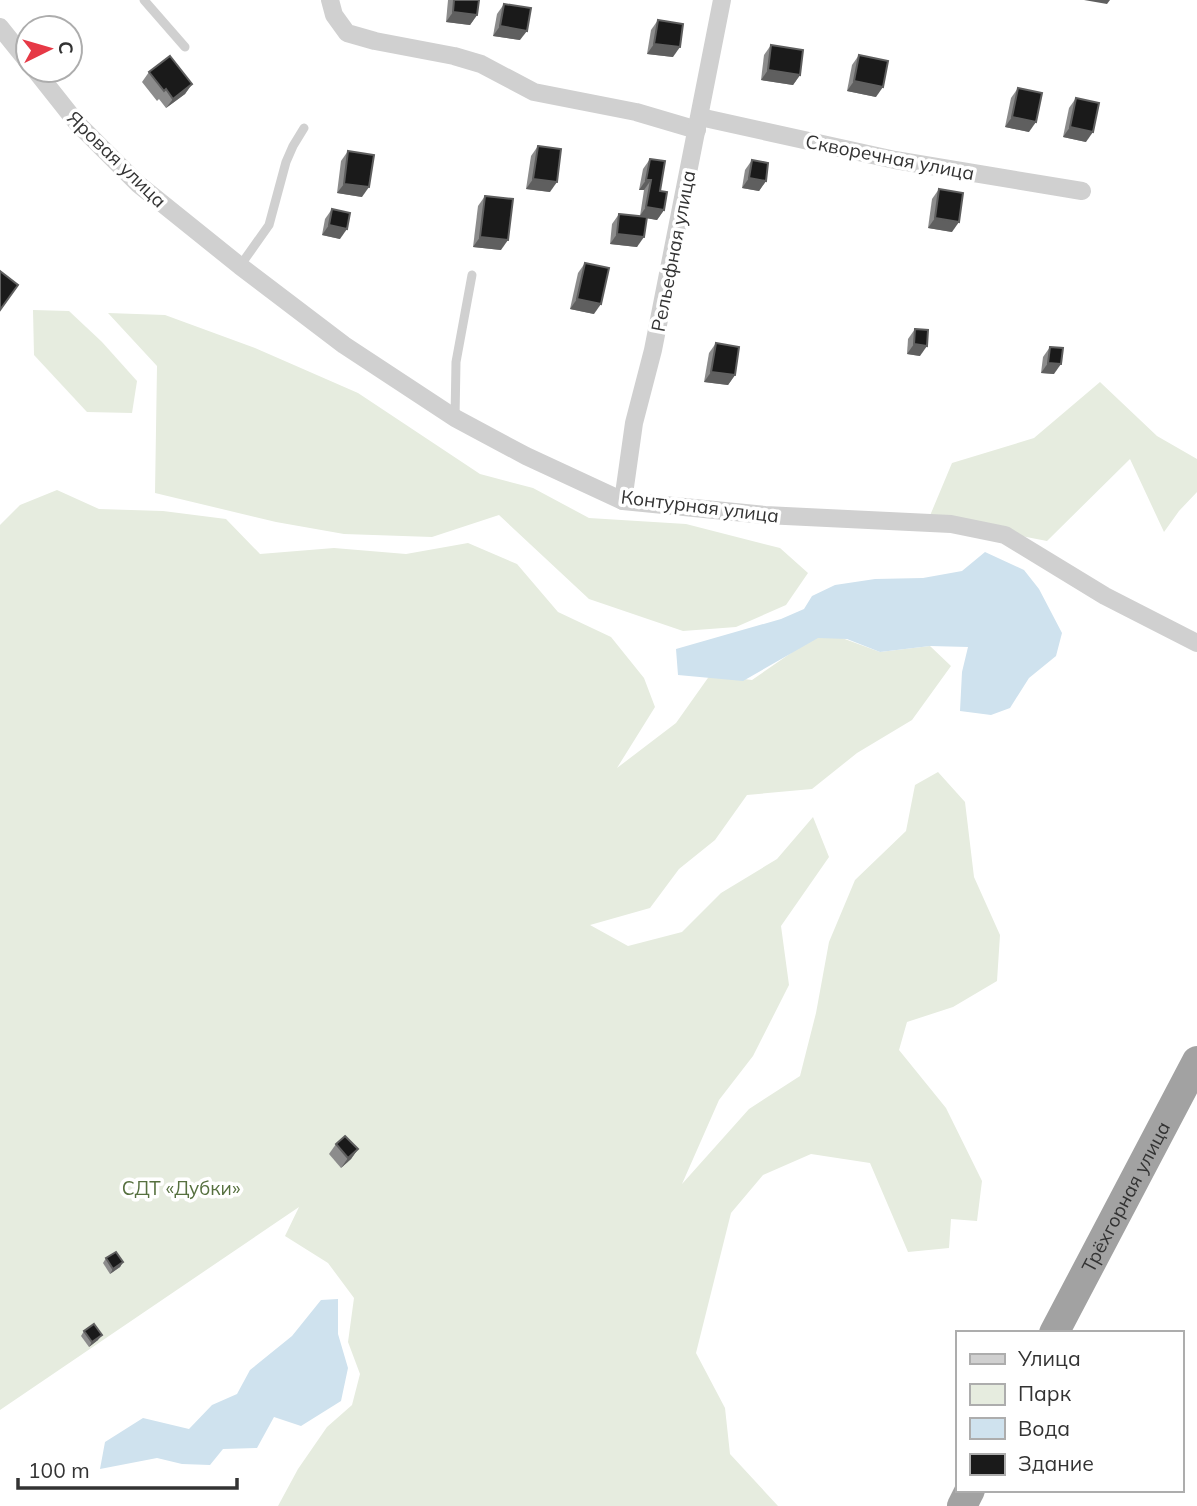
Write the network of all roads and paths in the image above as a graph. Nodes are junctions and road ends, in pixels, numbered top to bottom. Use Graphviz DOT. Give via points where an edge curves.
graph roads {
  1 [pos="144,0"];
  2 [pos="330,0"];
  3 [pos="722,0"];
  4 [pos="0,27"];
  5 [pos="14,44"];
  6 [pos="185,47"];
  7 [pos="46,84"];
  8 [pos="698,123"];
  9 [pos="304,128"];
  10 [pos="1082,191"];
  11 [pos="240,266"];
  12 [pos="471,275"];
  13 [pos="456,418"];
  14 [pos="623,501"];
  15 [pos="1197,643"];
  16 [pos="1197,1061"];
  17 [pos="1055,1331"];
  1 -- 6 [label="lane"];
  2 -- 8 [label="street, Скворечная улица" via="347,33 481,64 534,92"];
  3 -- 8 [label="street, Рельефная улица"];
  4 -- 5 [label="street"];
  7 -- 11 [label="street, Яровая улица" via="77,123 138,184"];
  8 -- 10 [label="street, Скворечная улица"];
  8 -- 14 [label="street, Рельефная улица" via="653,351 634,423"];
  9 -- 11 [label="lane" via="286,162 270,225"];
  11 -- 13 [label="street, Контурная улица" via="344,345"];
  12 -- 13 [label="lane" via="456,362"];
  13 -- 14 [label="street, Контурная улица"];
  14 -- 15 [label="street, Контурная улица" via="765,515 951,524 1005,536 1105,596"];
  16 -- 17 [label="highway, Трёхгорная улица"];
}
